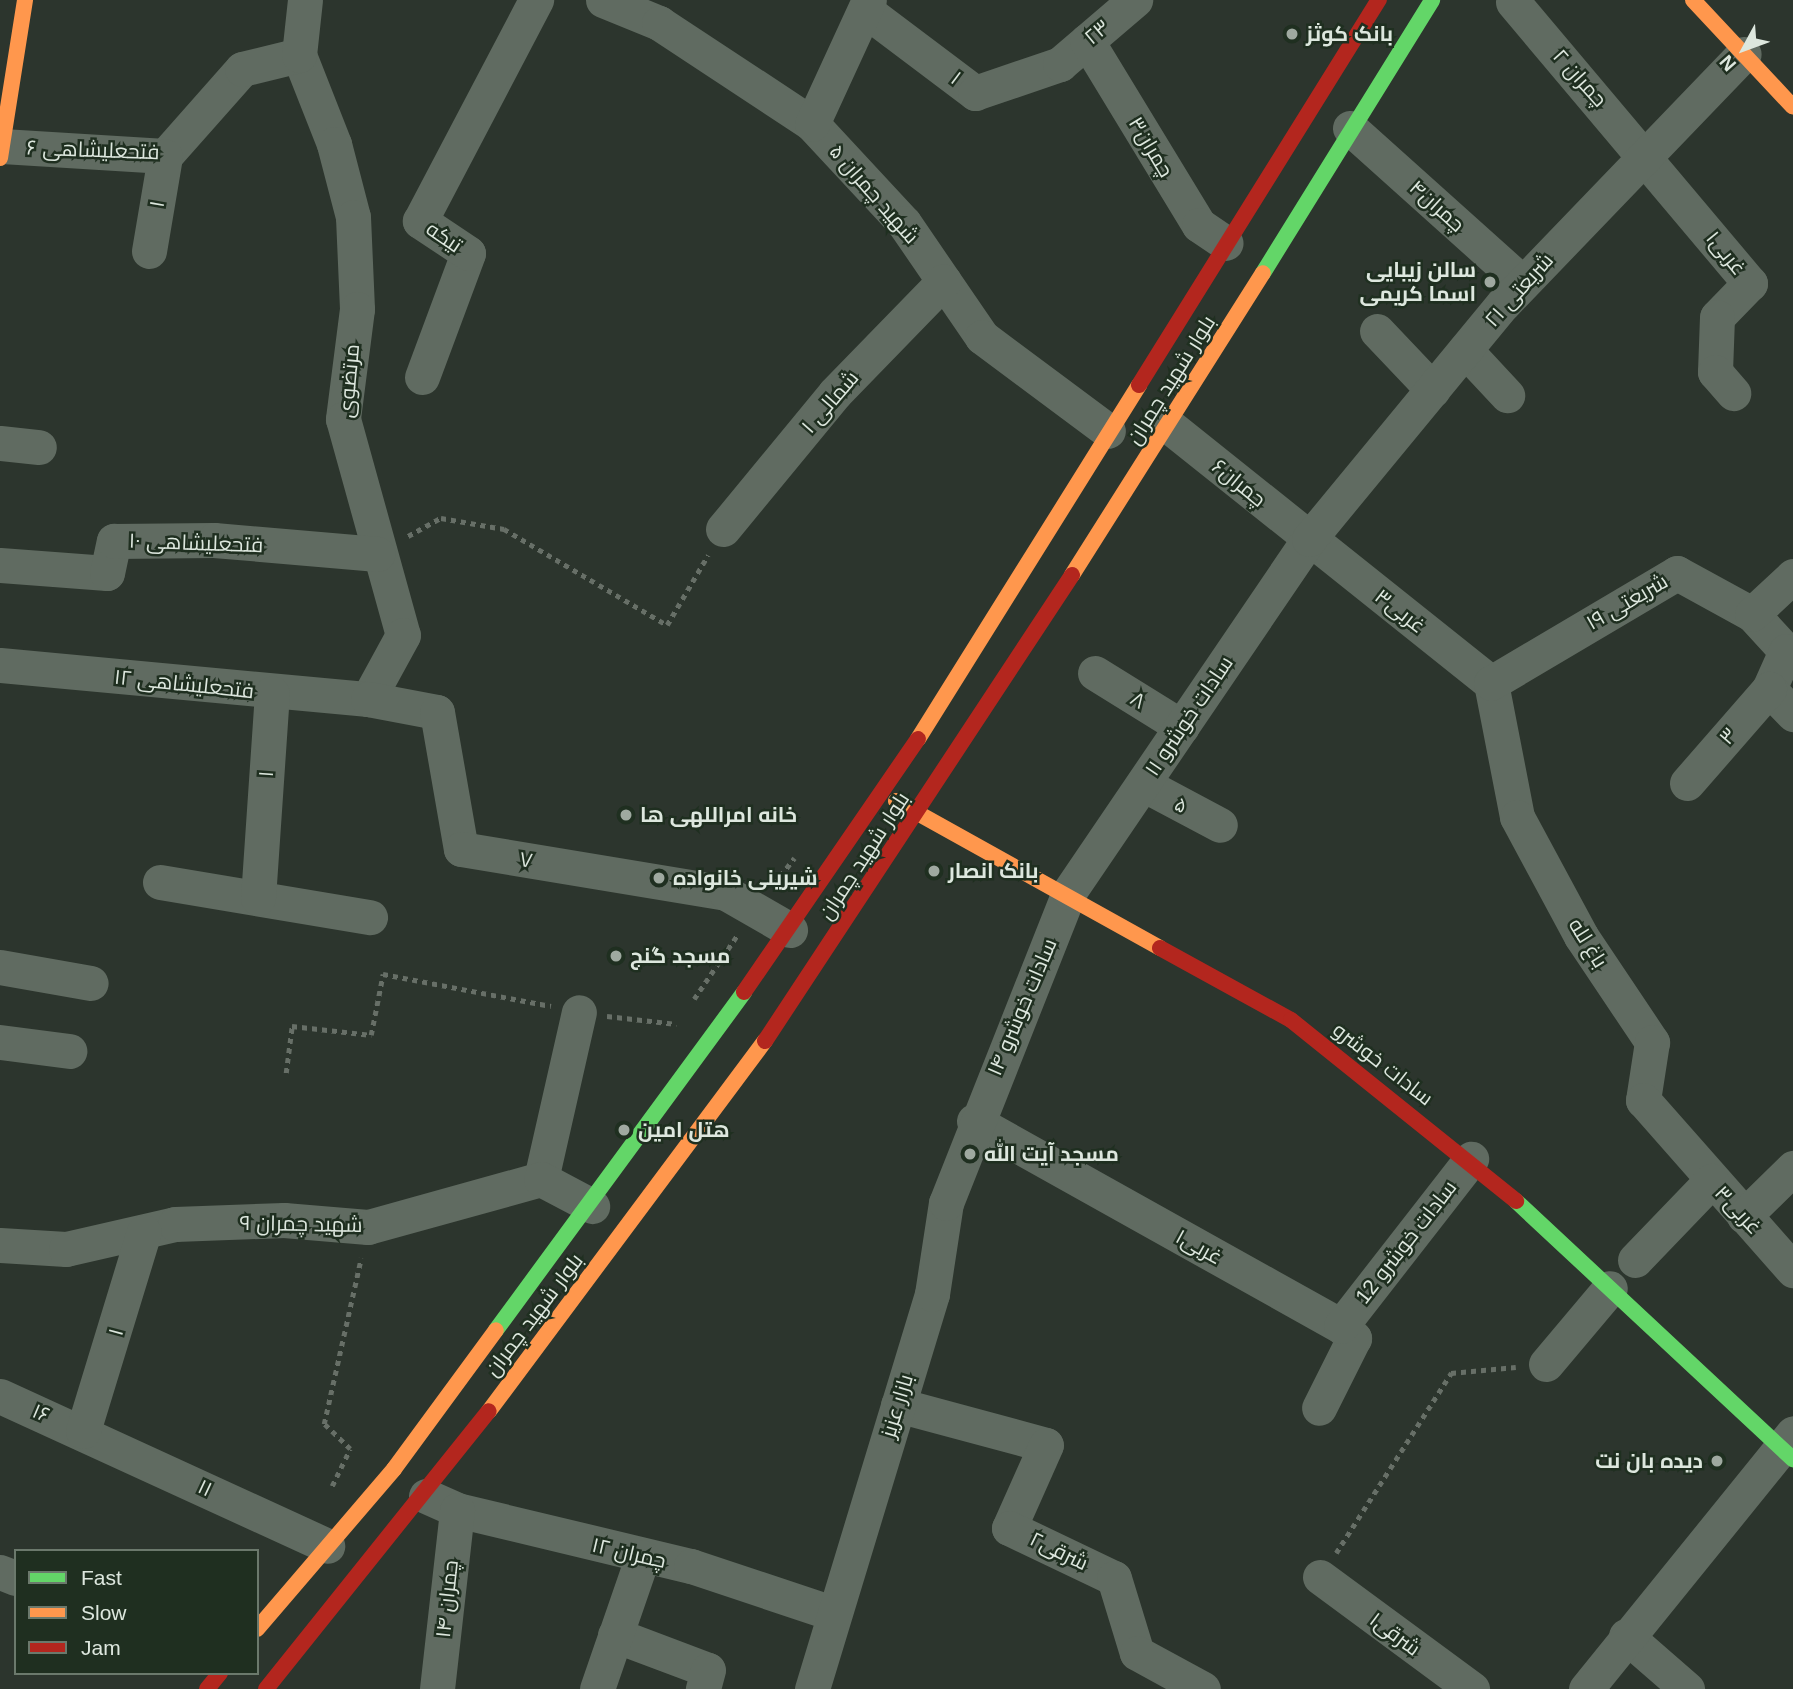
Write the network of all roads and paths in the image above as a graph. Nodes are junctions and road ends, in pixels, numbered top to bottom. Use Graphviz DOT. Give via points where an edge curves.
graph roads {
  1 [pos="26,0"];
  2 [pos="305,0"];
  3 [pos="536,0"];
  4 [pos="603,0"];
  5 [pos="1135,0"];
  6 [pos="1379,0"];
  7 [pos="1432,0"];
  8 [pos="1693,0"];
  9 [pos="1513,2"];
  10 [pos="867,5"];
  11 [pos="1087,41"];
  12 [pos="1744,54"];
  13 [pos="299,55"];
  14 [pos="1060,64"];
  15 [pos="1793,107"];
  16 [pos="812,124"];
  17 [pos="1300,125"];
  18 [pos="1343,140"];
  19 [pos="1,150"];
  20 [pos="1647,153"];
  21 [pos="165,156"];
  22 [pos="1226,243"];
  23 [pos="149,251"];
  24 [pos="944,281"];
  25 [pos="1523,283"];
  26 [pos="1377,331"];
  27 [pos="1465,350"];
  28 [pos="422,377"];
  29 [pos="1433,390"];
  30 [pos="1733,393"];
  31 [pos="1507,395"];
  32 [pos="1169,426"];
  33 [pos="1108,431"];
  34 [pos="0,443"];
  35 [pos="39,447"];
  36 [pos="723,529"];
  37 [pos="1309,539"];
  38 [pos="377,554"];
  39 [pos="0,565"];
  40 [pos="1793,576"];
  41 [pos="1752,614"];
  42 [pos="0,665"];
  43 [pos="1095,673"];
  44 [pos="1491,682"];
  45 [pos="1769,689"];
  46 [pos="272,693"];
  47 [pos="368,699"];
  48 [pos="1793,714"];
  49 [pos="1182,727"];
  50 [pos="1687,783"];
  51 [pos="1143,784"];
  52 [pos="882,792"];
  53 [pos="917,813"];
  54 [pos="1220,825"];
  55 [pos="160,882"];
  56 [pos="1069,892"];
  57 [pos="258,898"];
  58 [pos="370,917"];
  59 [pos="790,930"];
  60 [pos="0,967"];
  61 [pos="91,984"];
  62 [pos="579,1012"];
  63 [pos="0,1042"];
  64 [pos="69,1051"];
  65 [pos="286,1073"];
  66 [pos="974,1121"];
  67 [pos="1471,1158"];
  68 [pos="1793,1168"];
  69 [pos="541,1179"];
  70 [pos="1711,1181"];
  71 [pos="592,1206"];
  72 [pos="1744,1216"];
  73 [pos="368,1227"];
  74 [pos="144,1232"];
  75 [pos="0,1245"];
  76 [pos="1635,1260"];
  77 [pos="1793,1270"];
  78 [pos="1610,1287"];
  79 [pos="1341,1326"];
  80 [pos="1546,1364"];
  81 [pos="0,1396"];
  82 [pos="898,1405"];
  83 [pos="1319,1408"];
  84 [pos="83,1431"];
  85 [pos="1788,1445"];
  86 [pos="394,1469"];
  87 [pos="329,1492"];
  88 [pos="426,1496"];
  89 [pos="457,1510"];
  90 [pos="327,1546"];
  91 [pos="642,1558"];
  92 [pos="1320,1577"];
  93 [pos="832,1613"];
  94 [pos="259,1627"];
  95 [pos="615,1635"];
  96 [pos="1626,1636"];
  97 [pos="218,1675"];
  98 [pos="1455,1684"];
  99 [pos="207,1689"];
  100 [pos="266,1689"];
  101 [pos="438,1689"];
  102 [pos="597,1689"];
  103 [pos="703,1689"];
  104 [pos="811,1689"];
  105 [pos="1202,1689"];
  106 [pos="1586,1689"];
  107 [pos="1687,1689"];
  1 -- 19 [label="main road"];
  2 -- 13 [label="street"];
  3 -- 28 [label="street, تیکه" via="420,221 468,253"];
  4 -- 16 [label="street, شهید چمران ۵" via="659,23"];
  5 -- 11 [label="street, ۲۳"];
  6 -- 17 [label="main road, بلوار شهید چمران"];
  7 -- 18 [label="main road, بلوار شهید چمران"];
  8 -- 12 [label="main road"];
  9 -- 20 [label="street, چمران ۲"];
  10 -- 14 [label="street, ۱" via="975,93"];
  10 -- 16 [label="street"];
  11 -- 14 [label="street, ۲۳"];
  11 -- 22 [label="street, چمران۳" via="1199,225"];
  12 -- 15 [label="main road"];
  12 -- 20 [label="street, شریعتی ۲۱"];
  13 -- 21 [label="street, فتحعلیشاهی ۶" via="242,69"];
  13 -- 38 [label="street, مرتضوی" via="334,144 353,217 357,309 343,419"];
  16 -- 24 [label="street, شهید چمران ۵" via="904,223"];
  17 -- 18 [label="main road"];
  17 -- 22 [label="main road, بلوار شهید چمران"];
  18 -- 25 [label="street, چمران۴"];
  18 -- 32 [label="main road, بلوار شهید چمران"];
  19 -- 21 [label="street, فتحعلیشاهی ۶"];
  20 -- 25 [label="street, شریعتی ۲۱"];
  20 -- 30 [label="street, غربی۱" via="1751,283 1717,317 1715,372"];
  21 -- 23 [label="street, ۱"];
  22 -- 33 [label="main road, بلوار شهید چمران"];
  24 -- 33 [label="street, شهید چمران ۵" via="982,337"];
  24 -- 36 [label="street, شمالی ۱" via="835,393"];
  25 -- 27 [label="street, شریعتی ۲۱"];
  26 -- 29 [label="street"];
  27 -- 29 [label="street, شریعتی ۲۱"];
  27 -- 31 [label="street"];
  29 -- 37 [label="street, شریعتی ۲۱"];
  32 -- 37 [label="street, چمران۶"];
  32 -- 53 [label="main road, بلوار شهید چمران"];
  33 -- 52 [label="main road, بلوار شهید چمران"];
  34 -- 35 [label="street"];
  36 -- 38 [label="path" via="667,625 504,529 441,518"];
  37 -- 44 [label="street, غربی۳"];
  37 -- 49 [label="street, سادات خوشرو ۱۱"];
  38 -- 39 [label="street, فتحعلیشاهی ۱۰" via="214,540 114,541 107,573"];
  38 -- 47 [label="street, مرتضوی" via="403,635"];
  40 -- 41 [label="street"];
  41 -- 44 [label="street, شریعتی ۱۹" via="1677,573"];
  41 -- 45 [label="street, ۳" via="1786,651"];
  42 -- 46 [label="street, فتحعلیشاهی ۱۲"];
  43 -- 49 [label="street, ۸"];
  44 -- 70 [label="street, باغ لله" via="1517,817 1581,936 1652,1042 1643,1100"];
  45 -- 48 [label="street"];
  45 -- 50 [label="street, ۳"];
  46 -- 47 [label="street, فتحعلیشاهی ۱۲"];
  46 -- 57 [label="street, ۱"];
  47 -- 59 [label="street, ۷" via="438,712 461,849 726,893"];
  49 -- 51 [label="street, سادات خوشرو ۱۱"];
  51 -- 54 [label="street, ۵"];
  51 -- 56 [label="street, سادات خوشرو ۱۱"];
  52 -- 53 [label="main road, سادات خوشرو"];
  52 -- 59 [label="main road, بلوار شهید چمران"];
  53 -- 56 [label="main road, سادات خوشرو"];
  53 -- 88 [label="main road, بلوار شهید چمران" via="791,1006"];
  55 -- 57 [label="street"];
  56 -- 66 [label="street, سادات خوشرو ۱۴"];
  56 -- 67 [label="main road, سادات خوشرو" via="1291,1020"];
  57 -- 58 [label="street"];
  59 -- 71 [label="main road, بلوار شهید چمران"];
  60 -- 61 [label="street"];
  62 -- 65 [label="path" via="383,974 371,1035 292,1026"];
  62 -- 69 [label="street"];
  63 -- 64 [label="street"];
  66 -- 79 [label="street, غربی۱"];
  66 -- 82 [label="street, بازار عزیز" via="946,1203 932,1294"];
  67 -- 78 [label="main road, سادات خوشرو"];
  67 -- 79 [label="street, سادات خوشرو 12"];
  68 -- 72 [label="street"];
  69 -- 71 [label="street"];
  69 -- 73 [label="street, شهید چمران ۹"];
  70 -- 72 [label="street, غربی۳"];
  70 -- 76 [label="street"];
  71 -- 86 [label="main road, بلوار شهید چمران"];
  72 -- 77 [label="street, غربی۳"];
  73 -- 74 [label="street, شهید چمران ۹" via="284,1220 174,1224"];
  73 -- 87 [label="path" via="324,1424 350,1449"];
  74 -- 75 [label="street, شهید چمران ۹" via="66,1249"];
  74 -- 84 [label="street, ۱"];
  78 -- 80 [label="street"];
  78 -- 85 [label="main road, سادات خوشرو"];
  79 -- 83 [label="street" via="1354,1338"];
  80 -- 92 [label="path" via="1451,1373"];
  81 -- 84 [label="street, ۱۶"];
  82 -- 93 [label="street, بازار عزیز"];
  82 -- 105 [label="street, شرقی۲" via="1046,1445 1009,1528 1114,1578 1137,1653"];
  84 -- 90 [label="street, ۱۱"];
  85 -- 96 [label="street"];
  86 -- 88 [label="main road"];
  86 -- 90 [label="main road, بلوار شهید چمران"];
  88 -- 89 [label="street, چمران ۱۲"];
  88 -- 100 [label="main road, بلوار شهید چمران"];
  89 -- 91 [label="street, چمران ۱۲"];
  89 -- 101 [label="street, چمران ۱۴"];
  90 -- 94 [label="main road, بلوار شهید چمران"];
  91 -- 93 [label="street, چمران ۱۲" via="691,1566"];
  91 -- 95 [label="street"];
  92 -- 98 [label="street, شرقی۱"];
  93 -- 104 [label="street, بازار عزیز"];
  95 -- 102 [label="street"];
  95 -- 103 [label="street" via="708,1670"];
  96 -- 106 [label="street"];
  96 -- 107 [label="street"];
  97 -- 99 [label="main road"];
}
